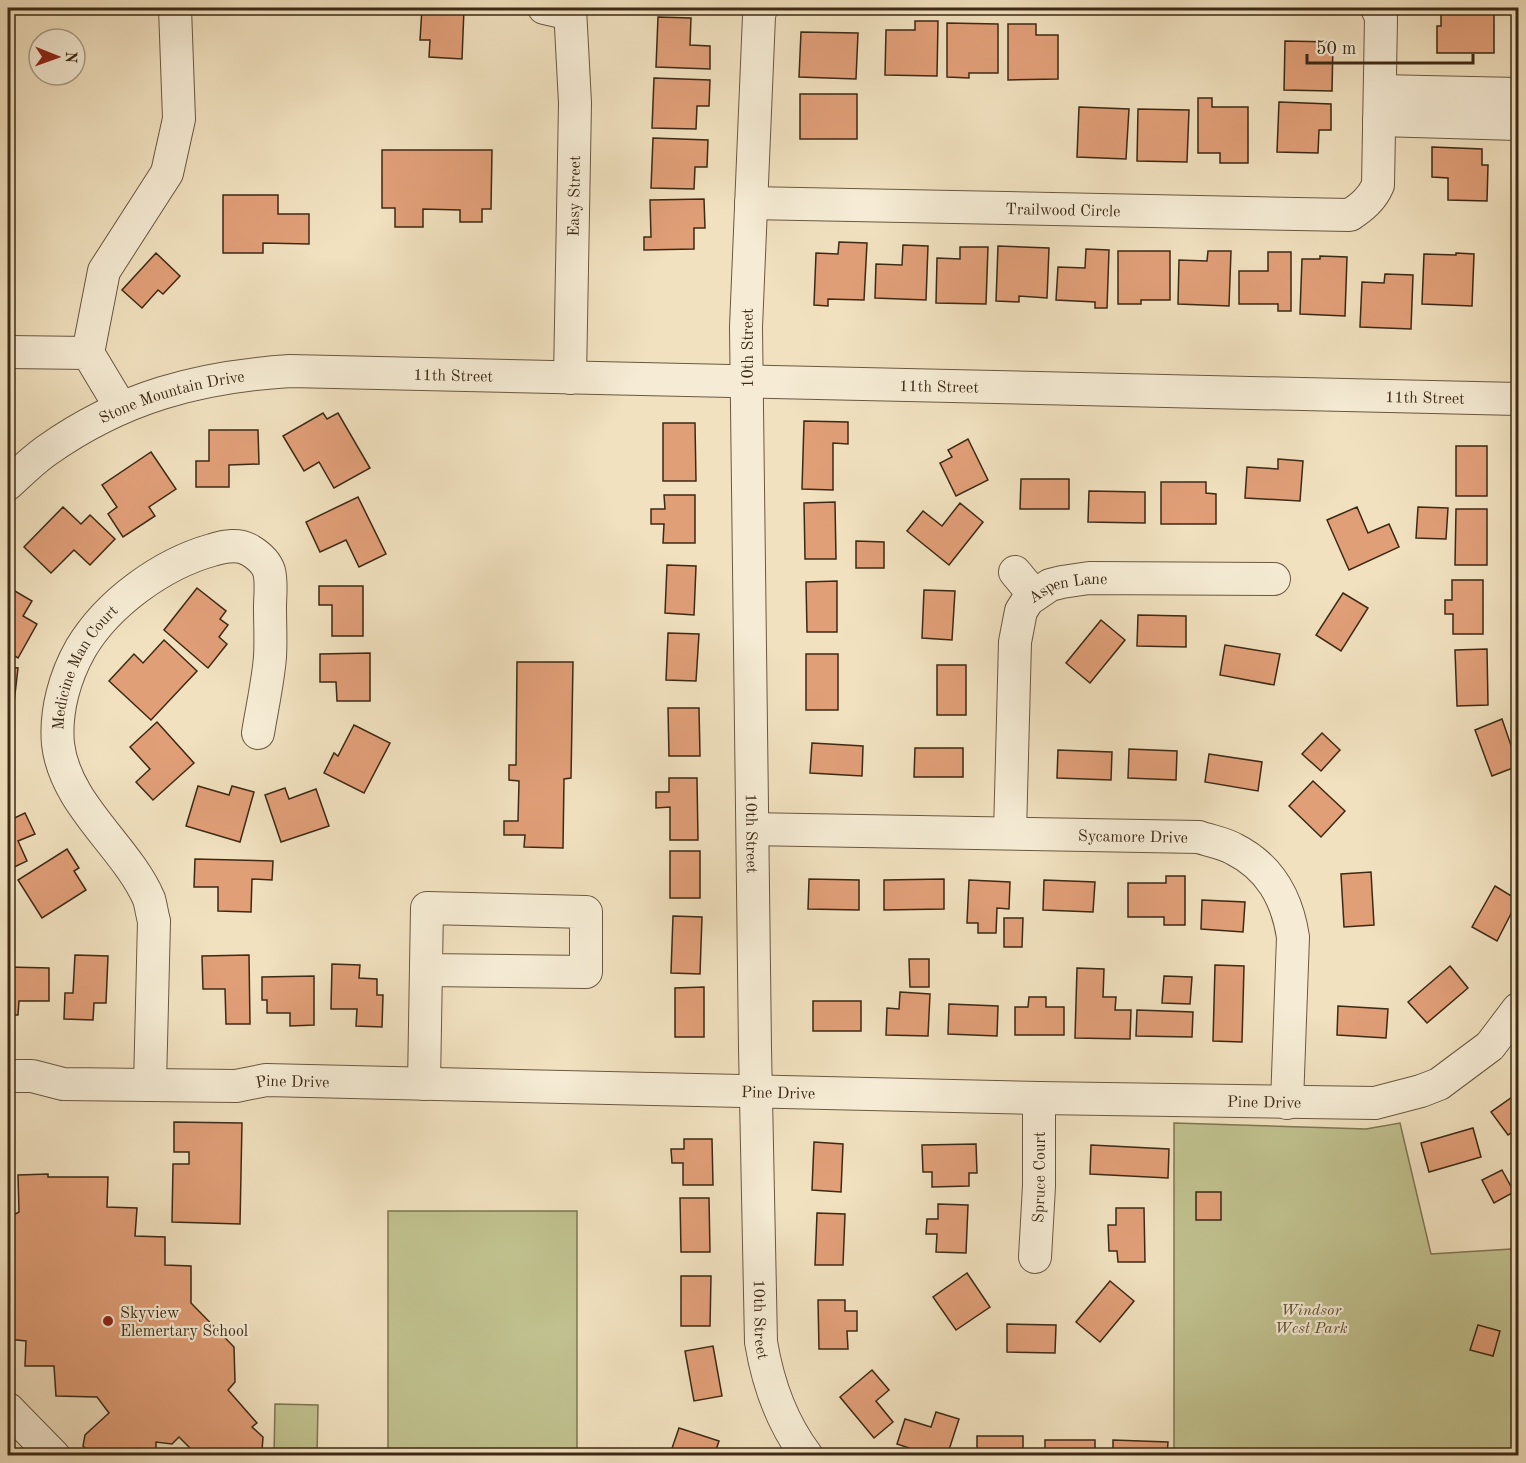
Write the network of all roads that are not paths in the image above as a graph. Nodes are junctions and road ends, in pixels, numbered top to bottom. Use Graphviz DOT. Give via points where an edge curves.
graph roads {
  1 [pos="175,8"];
  2 [pos="761,8"];
  3 [pos="1377,8"];
  4 [pos="563,9"];
  5 [pos="1518,94"];
  6 [pos="1380,106"];
  7 [pos="1518,124"];
  8 [pos="751,203"];
  9 [pos="8,352"];
  10 [pos="87,353"];
  11 [pos="358,373"];
  12 [pos="570,378"];
  13 [pos="746,382"];
  14 [pos="1518,399"];
  15 [pos="121,408"];
  16 [pos="8,484"];
  17 [pos="1274,579"];
  18 [pos="258,733"];
  19 [pos="753,829"];
  20 [pos="1010,833"];
  21 [pos="427,970"];
  22 [pos="1518,1009"];
  23 [pos="8,1076"];
  24 [pos="424,1084"];
  25 [pos="150,1085"];
  26 [pos="757,1091"];
  27 [pos="1039,1098"];
  28 [pos="1287,1103"];
  29 [pos="1035,1257"];
  30 [pos="8,1409"];
  31 [pos="54,1455"];
  32 [pos="807,1455"];
  1 -- 10 [label="street" via="179,119 167,173 104,271"];
  2 -- 8 [label="street"];
  3 -- 6 [label="street, Trailwood Circle" via="1381,18"];
  4 -- 12 [label="street, Easy Street" via="575,103"];
  5 -- 6 [label="street"];
  6 -- 7 [label="street"];
  6 -- 8 [label="street, Trailwood Circle" via="1376,211 1343,216"];
  8 -- 13 [label="street, 10th Street"];
  9 -- 10 [label="street"];
  10 -- 15 [label="street"];
  11 -- 12 [label="street, 11th Street"];
  11 -- 15 [label="street, Stone Mountain Drive" via="244,374 199,382"];
  12 -- 13 [label="street, 11th Street"];
  13 -- 14 [label="street, 11th Street"];
  13 -- 19 [label="street, 10th Street"];
  15 -- 16 [label="street, Stone Mountain Drive" via="65,438"];
  17 -- 20 [label="street, Aspen Lane" via="1089,578 1050,585 1024,583 1015,642"];
  18 -- 25 [label="street, Medicine Man Court" via="270,657 269,571 259,557 238,546 223,546 173,564 125,598 82,646 61,699 58,737 64,768 93,819 136,877 149,900 154,921"];
  19 -- 20 [label="street, Sycamore Drive"];
  19 -- 26 [label="street, 10th Street"];
  20 -- 28 [label="street, Sycamore Drive" via="1199,837 1233,848 1260,865 1283,899 1293,937"];
  21 -- 21 [label="street" via="586,972 586,912 428,908"];
  21 -- 24 [label="street"];
  22 -- 28 [label="street, Pine Drive" via="1490,1046 1430,1088 1374,1102"];
  23 -- 25 [label="street, Pine Drive" via="32,1076 63,1084"];
  24 -- 25 [label="street, Pine Drive" via="266,1080 236,1086"];
  24 -- 26 [label="street, Pine Drive"];
  26 -- 27 [label="street, Pine Drive"];
  26 -- 32 [label="street, 10th Street" via="761,1342 776,1400 795,1440"];
  27 -- 28 [label="street, Pine Drive"];
  27 -- 29 [label="street, Spruce Court"];
  30 -- 31 [label="street"];
}
